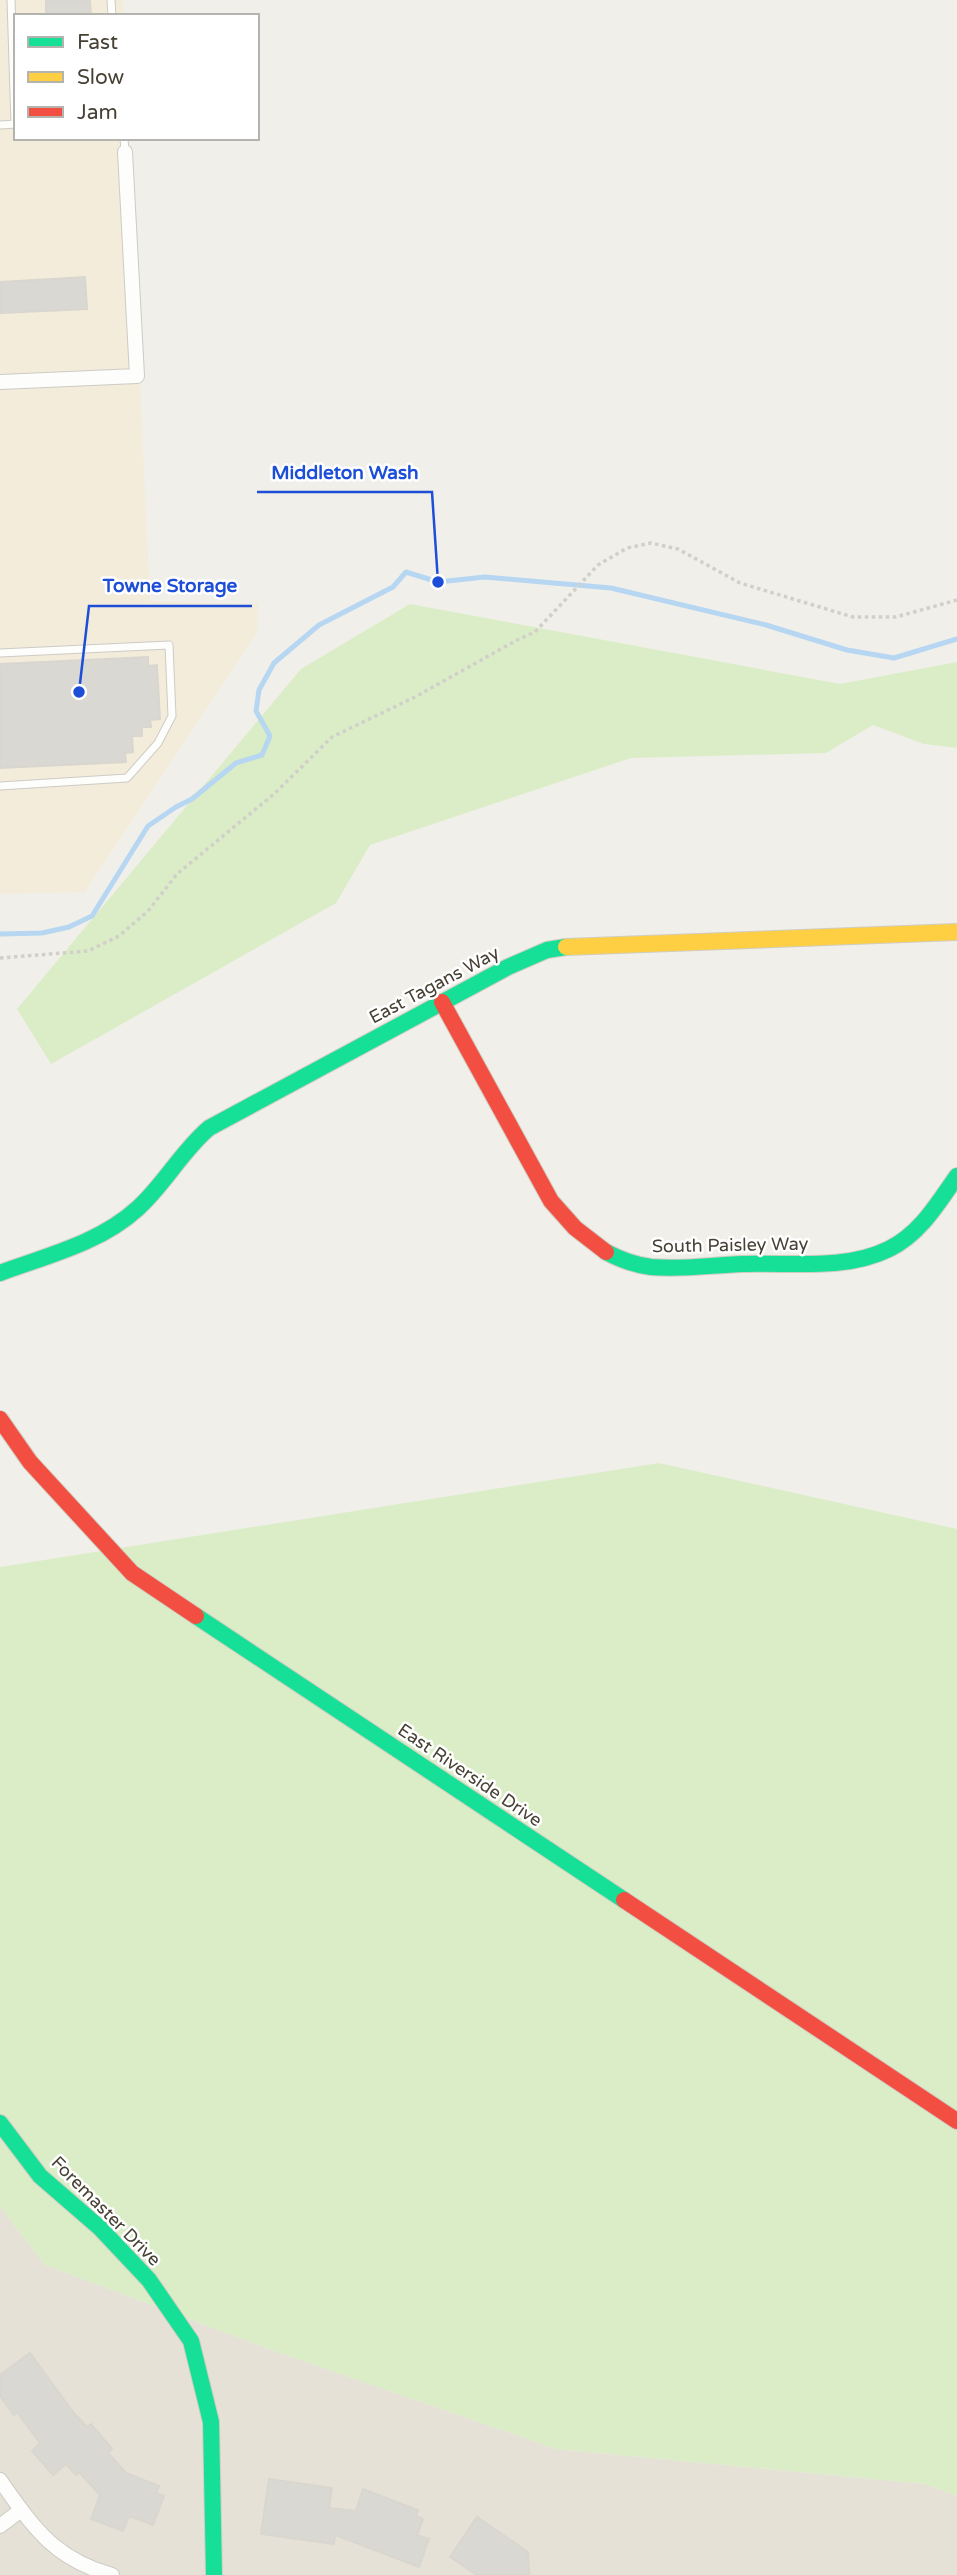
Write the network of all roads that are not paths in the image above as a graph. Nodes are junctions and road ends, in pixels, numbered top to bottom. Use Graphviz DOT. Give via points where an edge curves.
graph roads {
  1 [pos="11,0"];
  2 [pos="14,93"];
  3 [pos="124,145"];
  4 [pos="0,382"];
  5 [pos="0,653"];
  6 [pos="0,786"];
  7 [pos="957,932"];
  8 [pos="442,1002"];
  9 [pos="957,1175"];
  10 [pos="0,1273"];
  11 [pos="0,1419"];
  12 [pos="957,2121"];
  13 [pos="0,2123"];
  14 [pos="0,2480"];
  15 [pos="21,2510"];
  16 [pos="0,2526"];
  17 [pos="112,2575"];
  18 [pos="214,2575"];
  1 -- 2 [label="lane"];
  3 -- 4 [label="street" via="137,376"];
  5 -- 6 [label="lane" via="169,645 172,716 158,743 127,778"];
  7 -- 8 [label="street, East Tagans Way" via="565,946 528,957"];
  8 -- 9 [label="street, South Paisley Way" via="551,1201 592,1243 624,1260 657,1267 868,1257 908,1237"];
  8 -- 10 [label="street, East Tagans Way" via="209,1128 192,1141 135,1212 118,1223"];
  11 -- 12 [label="street, East Riverside Drive" via="30,1462 132,1573"];
  13 -- 18 [label="street, Foremaster Drive" via="40,2176 100,2228 149,2280 191,2341 211,2422"];
  14 -- 15 [label="street"];
  15 -- 16 [label="street"];
  15 -- 17 [label="street" via="51,2546 89,2569"];
}
